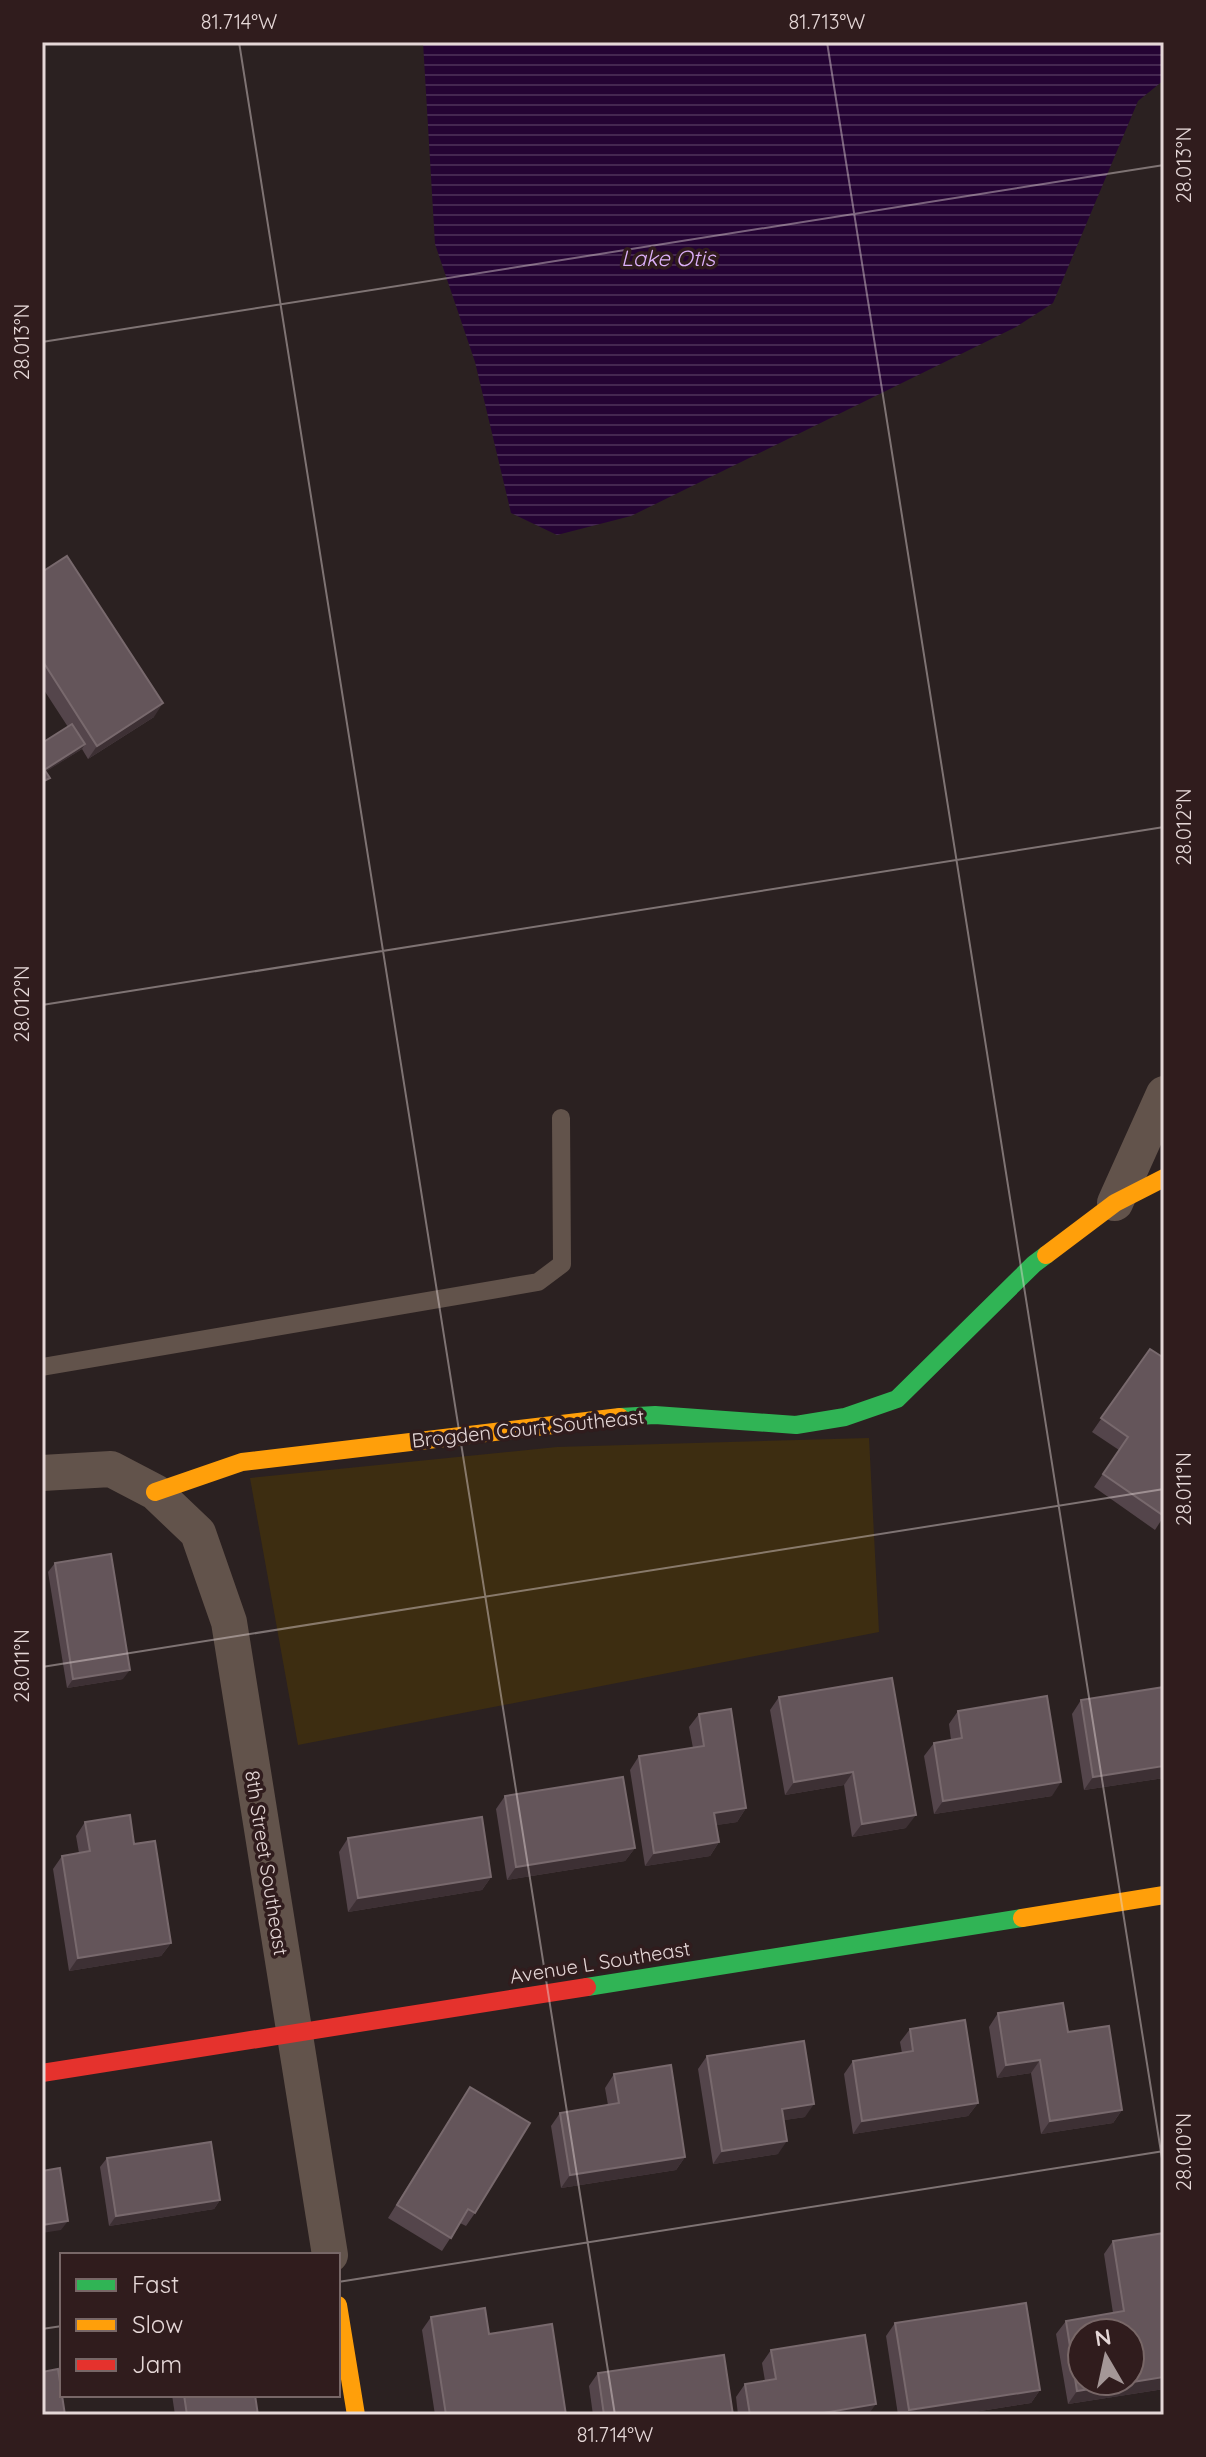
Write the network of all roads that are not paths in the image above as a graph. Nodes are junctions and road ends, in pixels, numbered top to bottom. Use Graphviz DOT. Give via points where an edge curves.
graph roads {
  1 [pos="1164,1094"];
  2 [pos="561,1118"];
  3 [pos="1164,1178"];
  4 [pos="1115,1203"];
  5 [pos="42,1367"];
  6 [pos="42,1473"];
  7 [pos="155,1492"];
  8 [pos="1164,1895"];
  9 [pos="295,2033"];
  10 [pos="42,2073"];
  11 [pos="330,2253"];
  12 [pos="340,2317"];
  13 [pos="356,2415"];
  1 -- 4 [label="street, Brogden Court Southeast"];
  2 -- 5 [label="lane" via="562,1264 538,1282"];
  3 -- 4 [label="street, Brogden Court Southeast"];
  4 -- 7 [label="street, Brogden Court Southeast" via="1034,1264 897,1399 845,1417 796,1425 655,1415 596,1419 242,1462"];
  6 -- 7 [label="street, 8th Street Southeast" via="111,1469"];
  7 -- 9 [label="street, 8th Street Southeast" via="198,1533 229,1622"];
  8 -- 9 [label="street, Avenue L Southeast"];
  9 -- 10 [label="street, Avenue L Southeast"];
  9 -- 11 [label="street, 8th Street Southeast"];
  12 -- 13 [label="street"];
}
